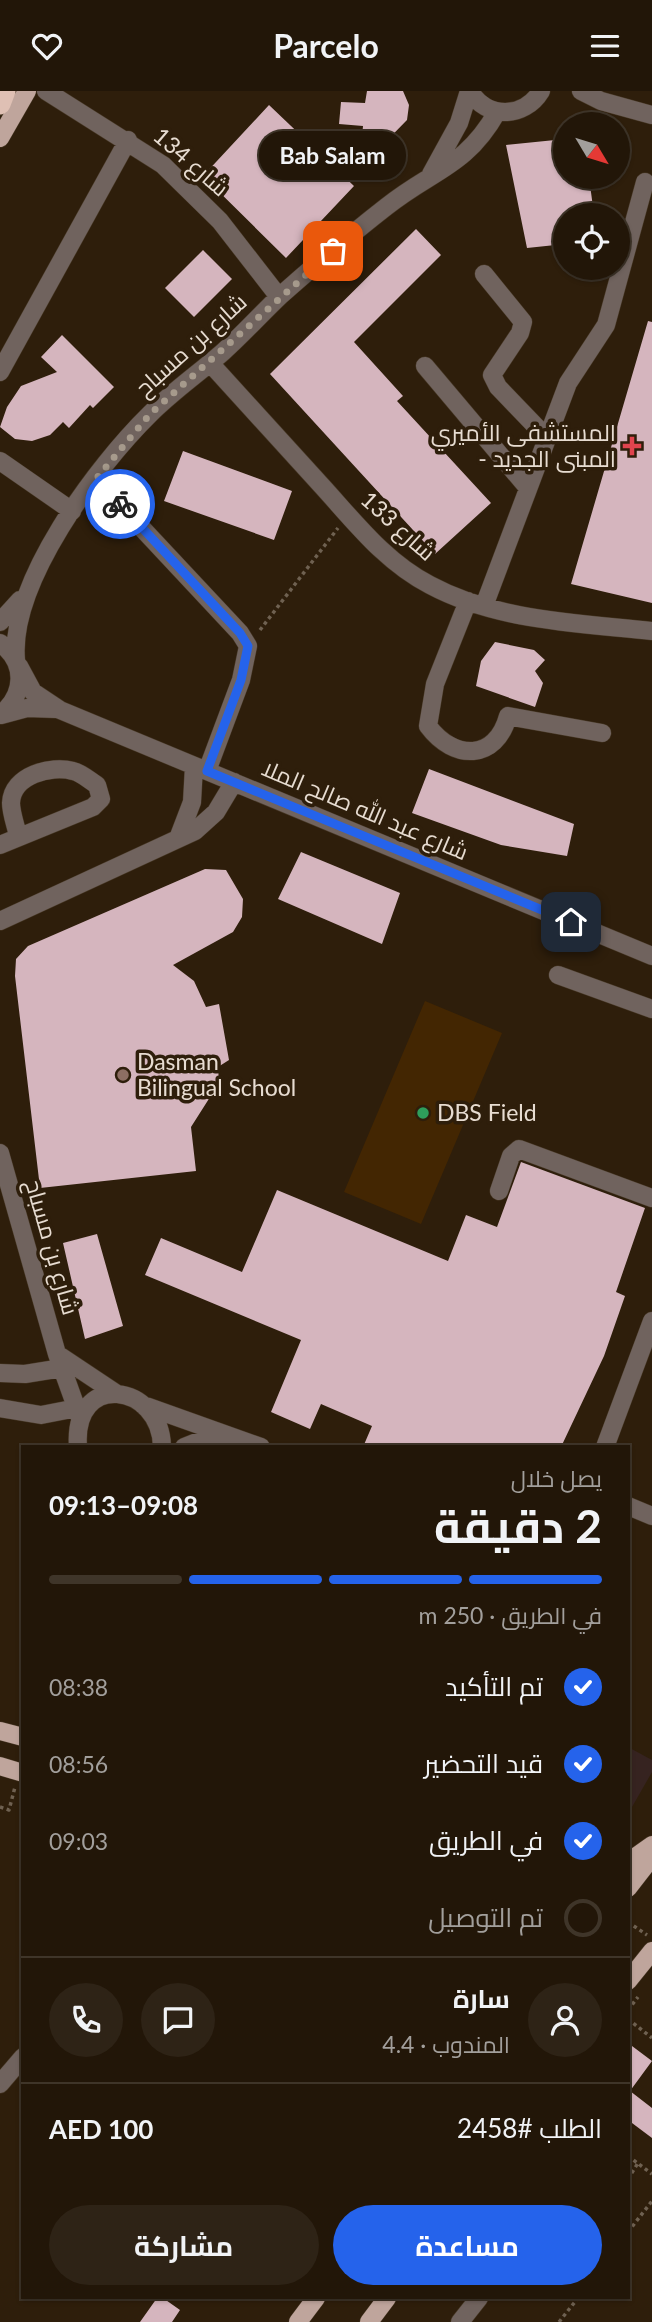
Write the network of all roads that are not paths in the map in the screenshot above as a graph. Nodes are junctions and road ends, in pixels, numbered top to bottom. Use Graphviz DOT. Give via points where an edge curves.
graph roads {
  1 [pos="5,91"];
  2 [pos="27,91"];
  3 [pos="46,91"];
  4 [pos="469,91"];
  5 [pos="541,91"];
  6 [pos="581,91"];
  7 [pos="0,104"];
  8 [pos="497,112"];
  9 [pos="652,115"];
  10 [pos="0,138"];
  11 [pos="128,140"];
  12 [pos="431,174"];
  13 [pos="645,182"];
  14 [pos="484,274"];
  15 [pos="279,297"];
  16 [pos="210,363"];
  17 [pos="425,366"];
  18 [pos="0,372"];
  19 [pos="547,438"];
  20 [pos="0,461"];
  21 [pos="96,479"];
  22 [pos="528,488"];
  23 [pos="72,511"];
  24 [pos="27,591"];
  25 [pos="476,603"];
  26 [pos="0,622"];
  27 [pos="652,631"];
  28 [pos="0,643"];
  29 [pos="18,663"];
  30 [pos="60,710"];
  31 [pos="0,715"];
  32 [pos="602,733"];
  33 [pos="200,768"];
  34 [pos="234,782"];
  35 [pos="179,836"];
  36 [pos="7,838"];
  37 [pos="5,914"];
  38 [pos="652,956"];
  39 [pos="558,975"];
  40 [pos="652,1009"];
  41 [pos="0,1153"];
  42 [pos="2,1171"];
  43 [pos="499,1191"];
  44 [pos="652,1198"];
  45 [pos="652,1321"];
  46 [pos="60,1361"];
  47 [pos="0,1365"];
  48 [pos="0,1374"];
  49 [pos="117,1394"];
  50 [pos="143,1405"];
  51 [pos="0,1408"];
  52 [pos="78,1413"];
  53 [pos="237,1438"];
  54 [pos="78,1445"];
  55 [pos="162,1445"];
  56 [pos="190,1445"];
  57 [pos="256,1445"];
  58 [pos="606,1445"];
  59 [pos="630,1507"];
  60 [pos="652,1516"];
  61 [pos="21,1725"];
  62 [pos="0,1730"];
  63 [pos="21,1736"];
  64 [pos="0,1766"];
  65 [pos="21,1772"];
  66 [pos="652,1845"];
  67 [pos="652,1857"];
  68 [pos="630,1861"];
  69 [pos="630,1885"];
  70 [pos="652,1951"];
  71 [pos="630,1976"];
  72 [pos="21,2059"];
  73 [pos="0,2084"];
  74 [pos="315,2299"];
  75 [pos="386,2299"];
  76 [pos="478,2299"];
  77 [pos="298,2322"];
  78 [pos="369,2322"];
  79 [pos="460,2322"];
  1 -- 7 [label="highway"];
  2 -- 10 [label="main road"];
  3 -- 11 [label="street, شارع 134"];
  4 -- 8 [label="street" via="479,103"];
  4 -- 12 [label="street, شارع بن مسباح" via="459,123"];
  5 -- 8 [label="street" via="526,107"];
  6 -- 9 [label="street"];
  8 -- 12 [label="street, شارع بن مسباح" via="473,148"];
  11 -- 15 [label="street, شارع 134" via="200,199"];
  11 -- 18 [label="street"];
  12 -- 15 [label="street, شارع بن مسباح"];
  13 -- 19 [label="street" via="606,325 568,383"];
  14 -- 19 [label="street" via="523,322 492,375"];
  15 -- 16 [label="street, شارع بن مسباح"];
  16 -- 21 [label="street, شارع بن مسباح" via="150,414"];
  16 -- 25 [label="street, شارع 133" via="348,515 406,571 430,586"];
  17 -- 22 [label="street"];
  19 -- 22 [label="street"];
  20 -- 23 [label="street"];
  21 -- 23 [label="street, شارع بن مسباح"];
  21 -- 33 [label="street" via="248,646 241,680"];
  22 -- 25 [label="street"];
  23 -- 24 [label="street, شارع بن مسباح"];
  24 -- 26 [label="street, شارع بن مسباح"];
  24 -- 29 [label="street, شارع بن مسباح" via="17,627"];
  25 -- 27 [label="street, شارع 133" via="536,618"];
  25 -- 32 [label="street" via="430,704 428,726 434,734 451,748 483,750 503,735 508,716"];
  28 -- 29 [label="street, شارع عبد الله صالح الملا"];
  29 -- 30 [label="street, شارع عبد الله صالح الملا" via="33,692"];
  29 -- 31 [label="street, شارع بن مسباح" via="18,694"];
  30 -- 31 [label="street, شارع عبد الله صالح الملا" via="27,708"];
  30 -- 33 [label="street, شارع عبد الله صالح الملا"];
  33 -- 34 [label="street, شارع عبد الله صالح الملا"];
  33 -- 35 [label="street"];
  34 -- 35 [label="street" via="216,812 195,831"];
  34 -- 38 [label="street, شارع عبد الله صالح الملا"];
  35 -- 37 [label="street"];
  36 -- 36 [label="street" via="93,807 101,799 97,785 75,771 53,769 19,783 13,793"];
  39 -- 40 [label="street"];
  41 -- 42 [label="street, شارع بن مسباح"];
  42 -- 46 [label="street, شارع بن مسباح"];
  43 -- 44 [label="street" via="511,1156 519,1149"];
  45 -- 58 [label="street"];
  46 -- 47 [label="street"];
  46 -- 48 [label="street"];
  46 -- 49 [label="street"];
  46 -- 52 [label="street, شارع بن مسباح"];
  49 -- 50 [label="street"];
  49 -- 52 [label="street" via="97,1397"];
  50 -- 53 [label="street"];
  50 -- 55 [label="street" via="158,1424"];
  51 -- 52 [label="street" via="41,1415"];
  52 -- 54 [label="street"];
  53 -- 56 [label="street" via="212,1437"];
  53 -- 57 [label="street"];
  59 -- 60 [label="street"];
  61 -- 62 [label="street"];
  62 -- 63 [label="main road"];
  64 -- 65 [label="main road"];
  66 -- 68 [label="main road"];
  67 -- 69 [label="main road"];
  70 -- 71 [label="main road"];
  72 -- 73 [label="street"];
  74 -- 77 [label="main road"];
  75 -- 78 [label="main road"];
  76 -- 79 [label="street"];
}
